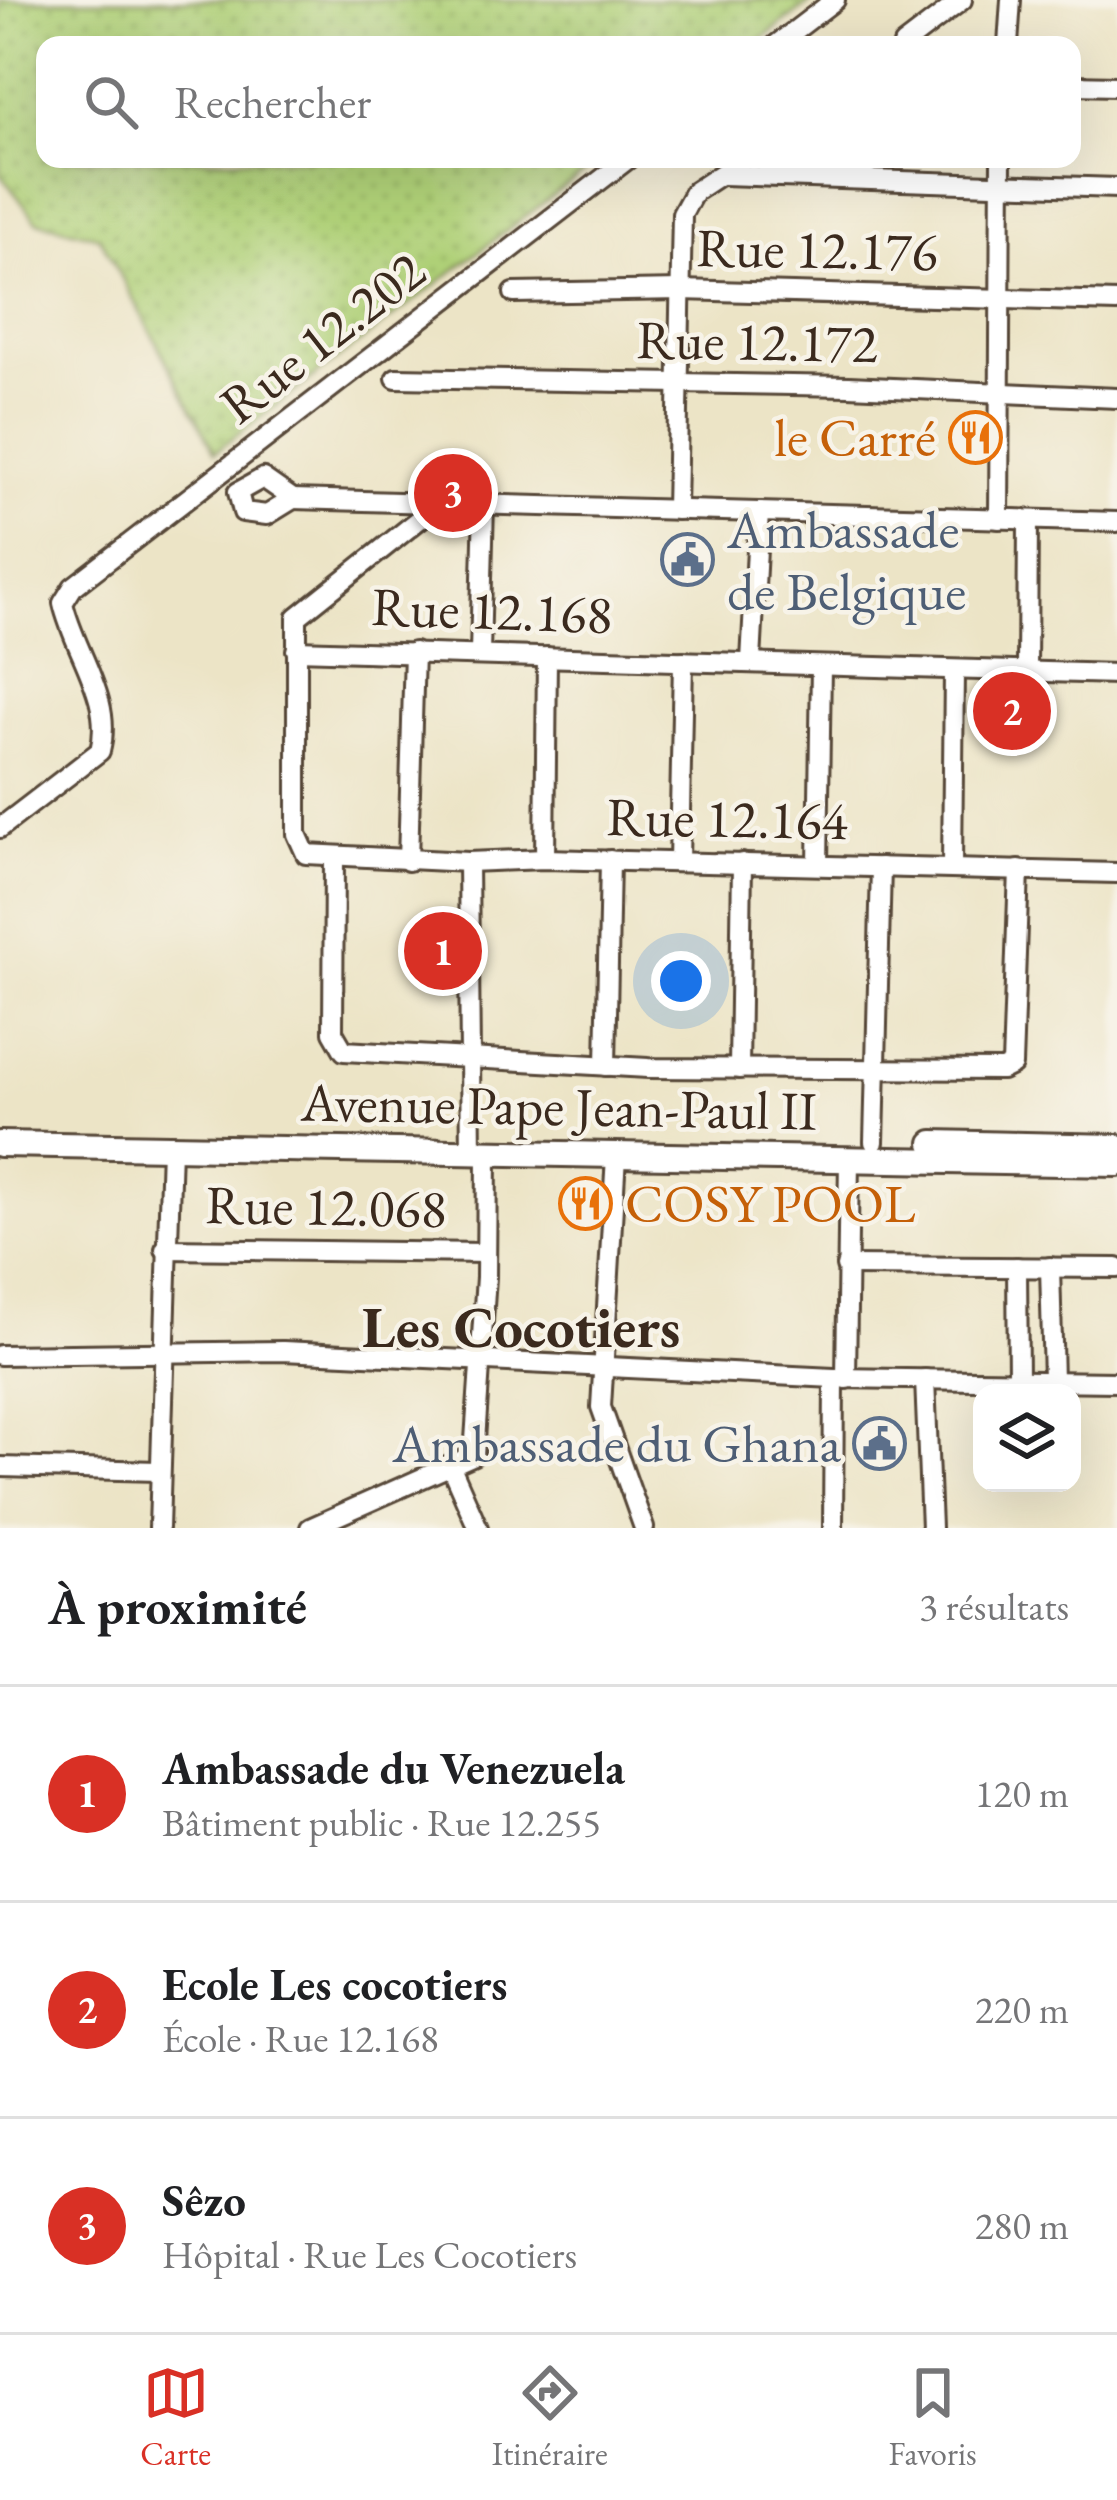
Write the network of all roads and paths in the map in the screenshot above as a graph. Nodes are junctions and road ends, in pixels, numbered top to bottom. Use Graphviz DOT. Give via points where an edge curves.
graph roads {
  1 [pos="835,0"];
  2 [pos="962,0"];
  3 [pos="1011,0"];
  4 [pos="788,36"];
  5 [pos="915,36"];
  6 [pos="1009,36"];
  7 [pos="1081,85"];
  8 [pos="1117,86"];
  9 [pos="616,168"];
  10 [pos="732,168"];
  11 [pos="1001,168"];
  12 [pos="722,175"];
  13 [pos="1000,186"];
  14 [pos="1117,188"];
  15 [pos="681,290"];
  16 [pos="514,293"];
  17 [pos="999,299"];
  18 [pos="1117,302"];
  19 [pos="396,378"];
  20 [pos="679,385"];
  21 [pos="998,393"];
  22 [pos="1117,398"];
  23 [pos="293,499"];
  24 [pos="440,503"];
  25 [pos="484,504"];
  26 [pos="676,510"];
  27 [pos="759,512"];
  28 [pos="999,519"];
  29 [pos="1028,520"];
  30 [pos="1117,522"];
  31 [pos="296,650"];
  32 [pos="415,652"];
  33 [pos="480,653"];
  34 [pos="547,656"];
  35 [pos="683,661"];
  36 [pos="751,661"];
  37 [pos="821,666"];
  38 [pos="1027,671"];
  39 [pos="954,672"];
  40 [pos="1117,674"];
  41 [pos="0,828"];
  42 [pos="334,856"];
  43 [pos="545,859"];
  44 [pos="610,860"];
  45 [pos="408,861"];
  46 [pos="468,862"];
  47 [pos="679,862"];
  48 [pos="742,863"];
  49 [pos="818,865"];
  50 [pos="881,867"];
  51 [pos="952,868"];
  52 [pos="1019,870"];
  53 [pos="1117,873"];
  54 [pos="472,1058"];
  55 [pos="606,1066"];
  56 [pos="739,1069"];
  57 [pos="876,1073"];
  58 [pos="0,1128"];
  59 [pos="874,1142"];
  60 [pos="0,1144"];
  61 [pos="1117,1147"];
  62 [pos="171,1148"];
  63 [pos="476,1150"];
  64 [pos="616,1156"];
  65 [pos="849,1157"];
  66 [pos="1117,1164"];
  67 [pos="165,1249"];
  68 [pos="486,1253"];
  69 [pos="846,1266"];
  70 [pos="1017,1267"];
  71 [pos="1050,1268"];
  72 [pos="1117,1268"];
  73 [pos="0,1355"];
  74 [pos="164,1355"];
  75 [pos="480,1358"];
  76 [pos="604,1368"];
  77 [pos="840,1378"];
  78 [pos="1018,1378"];
  79 [pos="926,1379"];
  80 [pos="1053,1380"];
  81 [pos="1117,1382"];
  82 [pos="0,1466"];
  83 [pos="452,1468"];
  84 [pos="158,1471"];
  85 [pos="159,1528"];
  86 [pos="310,1528"];
  87 [pos="478,1528"];
  88 [pos="644,1528"];
  89 [pos="833,1528"];
  90 [pos="932,1528"];
  1 -- 4 [label="street"];
  2 -- 5 [label="street"];
  3 -- 6 [label="street"];
  7 -- 8 [label="street"];
  9 -- 41 [label="street, Rue 12.202" via="73,587 63,603 98,695 100,751"];
  10 -- 12 [label="street"];
  11 -- 13 [label="street"];
  12 -- 13 [label="street"];
  12 -- 15 [label="street" via="686,200"];
  13 -- 14 [label="street"];
  13 -- 17 [label="street"];
  15 -- 16 [label="street, Rue 12.176"];
  15 -- 17 [label="street, Rue 12.176"];
  15 -- 20 [label="street"];
  17 -- 18 [label="street, Rue 12.176"];
  17 -- 21 [label="street"];
  19 -- 20 [label="street, Rue 12.172"];
  20 -- 21 [label="street, Rue 12.172"];
  20 -- 26 [label="street"];
  21 -- 22 [label="street, Rue 12.172"];
  21 -- 28 [label="street"];
  23 -- 24 [label="street"];
  24 -- 25 [label="street"];
  24 -- 31 [label="street" via="297,617"];
  25 -- 26 [label="street"];
  25 -- 33 [label="street"];
  26 -- 27 [label="street"];
  27 -- 28 [label="street"];
  27 -- 36 [label="street"];
  28 -- 29 [label="street"];
  29 -- 30 [label="street"];
  29 -- 38 [label="street"];
  31 -- 32 [label="street, Rue 12.168"];
  31 -- 42 [label="street" via="299,846"];
  32 -- 33 [label="street, Rue 12.168"];
  32 -- 45 [label="street"];
  33 -- 34 [label="street, Rue 12.168"];
  34 -- 35 [label="street, Rue 12.168"];
  34 -- 43 [label="street"];
  35 -- 36 [label="street, Rue 12.168"];
  35 -- 47 [label="street"];
  36 -- 37 [label="street, Rue 12.168"];
  37 -- 39 [label="street, Rue 12.168"];
  37 -- 49 [label="street"];
  38 -- 39 [label="street, Rue 12.168"];
  38 -- 40 [label="street, Rue 12.168"];
  39 -- 51 [label="street"];
  42 -- 45 [label="street, Rue 12.164"];
  42 -- 54 [label="street" via="336,1043 344,1052"];
  43 -- 44 [label="street, Rue 12.164"];
  43 -- 46 [label="street, Rue 12.164"];
  44 -- 47 [label="street, Rue 12.164"];
  44 -- 55 [label="street"];
  45 -- 46 [label="street, Rue 12.164"];
  46 -- 54 [label="street"];
  47 -- 48 [label="street, Rue 12.164"];
  48 -- 49 [label="street, Rue 12.164"];
  48 -- 56 [label="street"];
  49 -- 50 [label="street, Rue 12.164"];
  50 -- 51 [label="street, Rue 12.164"];
  50 -- 57 [label="street"];
  51 -- 52 [label="street, Rue 12.164"];
  52 -- 53 [label="street, Rue 12.164"];
  52 -- 57 [label="street" via="1012,1065"];
  54 -- 55 [label="street"];
  54 -- 63 [label="street"];
  55 -- 56 [label="street"];
  56 -- 57 [label="street"];
  57 -- 59 [label="street"];
  58 -- 63 [label="main road, Avenue Pape Jean-Paul II"];
  59 -- 61 [label="main road, Avenue Pape Jean-Paul II"];
  59 -- 63 [label="main road, Avenue Pape Jean-Paul II"];
  60 -- 62 [label="main road, Avenue Pape Jean-Paul II"];
  62 -- 63 [label="main road, Avenue Pape Jean-Paul II"];
  62 -- 67 [label="street"];
  63 -- 64 [label="main road, Avenue Pape Jean-Paul II"];
  63 -- 68 [label="street"];
  64 -- 65 [label="main road, Avenue Pape Jean-Paul II"];
  64 -- 76 [label="street"];
  65 -- 66 [label="main road, Avenue Pape Jean-Paul II"];
  65 -- 69 [label="street"];
  67 -- 68 [label="street, Rue 12.068"];
  67 -- 74 [label="street"];
  68 -- 75 [label="street"];
  69 -- 70 [label="street"];
  69 -- 77 [label="street"];
  70 -- 71 [label="street"];
  70 -- 78 [label="street"];
  71 -- 72 [label="street"];
  71 -- 80 [label="street"];
  73 -- 74 [label="street"];
  74 -- 75 [label="street"];
  74 -- 84 [label="street"];
  75 -- 76 [label="street"];
  75 -- 83 [label="street" via="474,1455"];
  76 -- 77 [label="street"];
  76 -- 88 [label="street" via="602,1407"];
  77 -- 79 [label="street"];
  77 -- 89 [label="street"];
  78 -- 79 [label="street"];
  78 -- 80 [label="street"];
  79 -- 90 [label="street"];
  80 -- 81 [label="street"];
  82 -- 84 [label="street"];
  83 -- 86 [label="street"];
  83 -- 87 [label="street"];
  84 -- 85 [label="street"];
}
